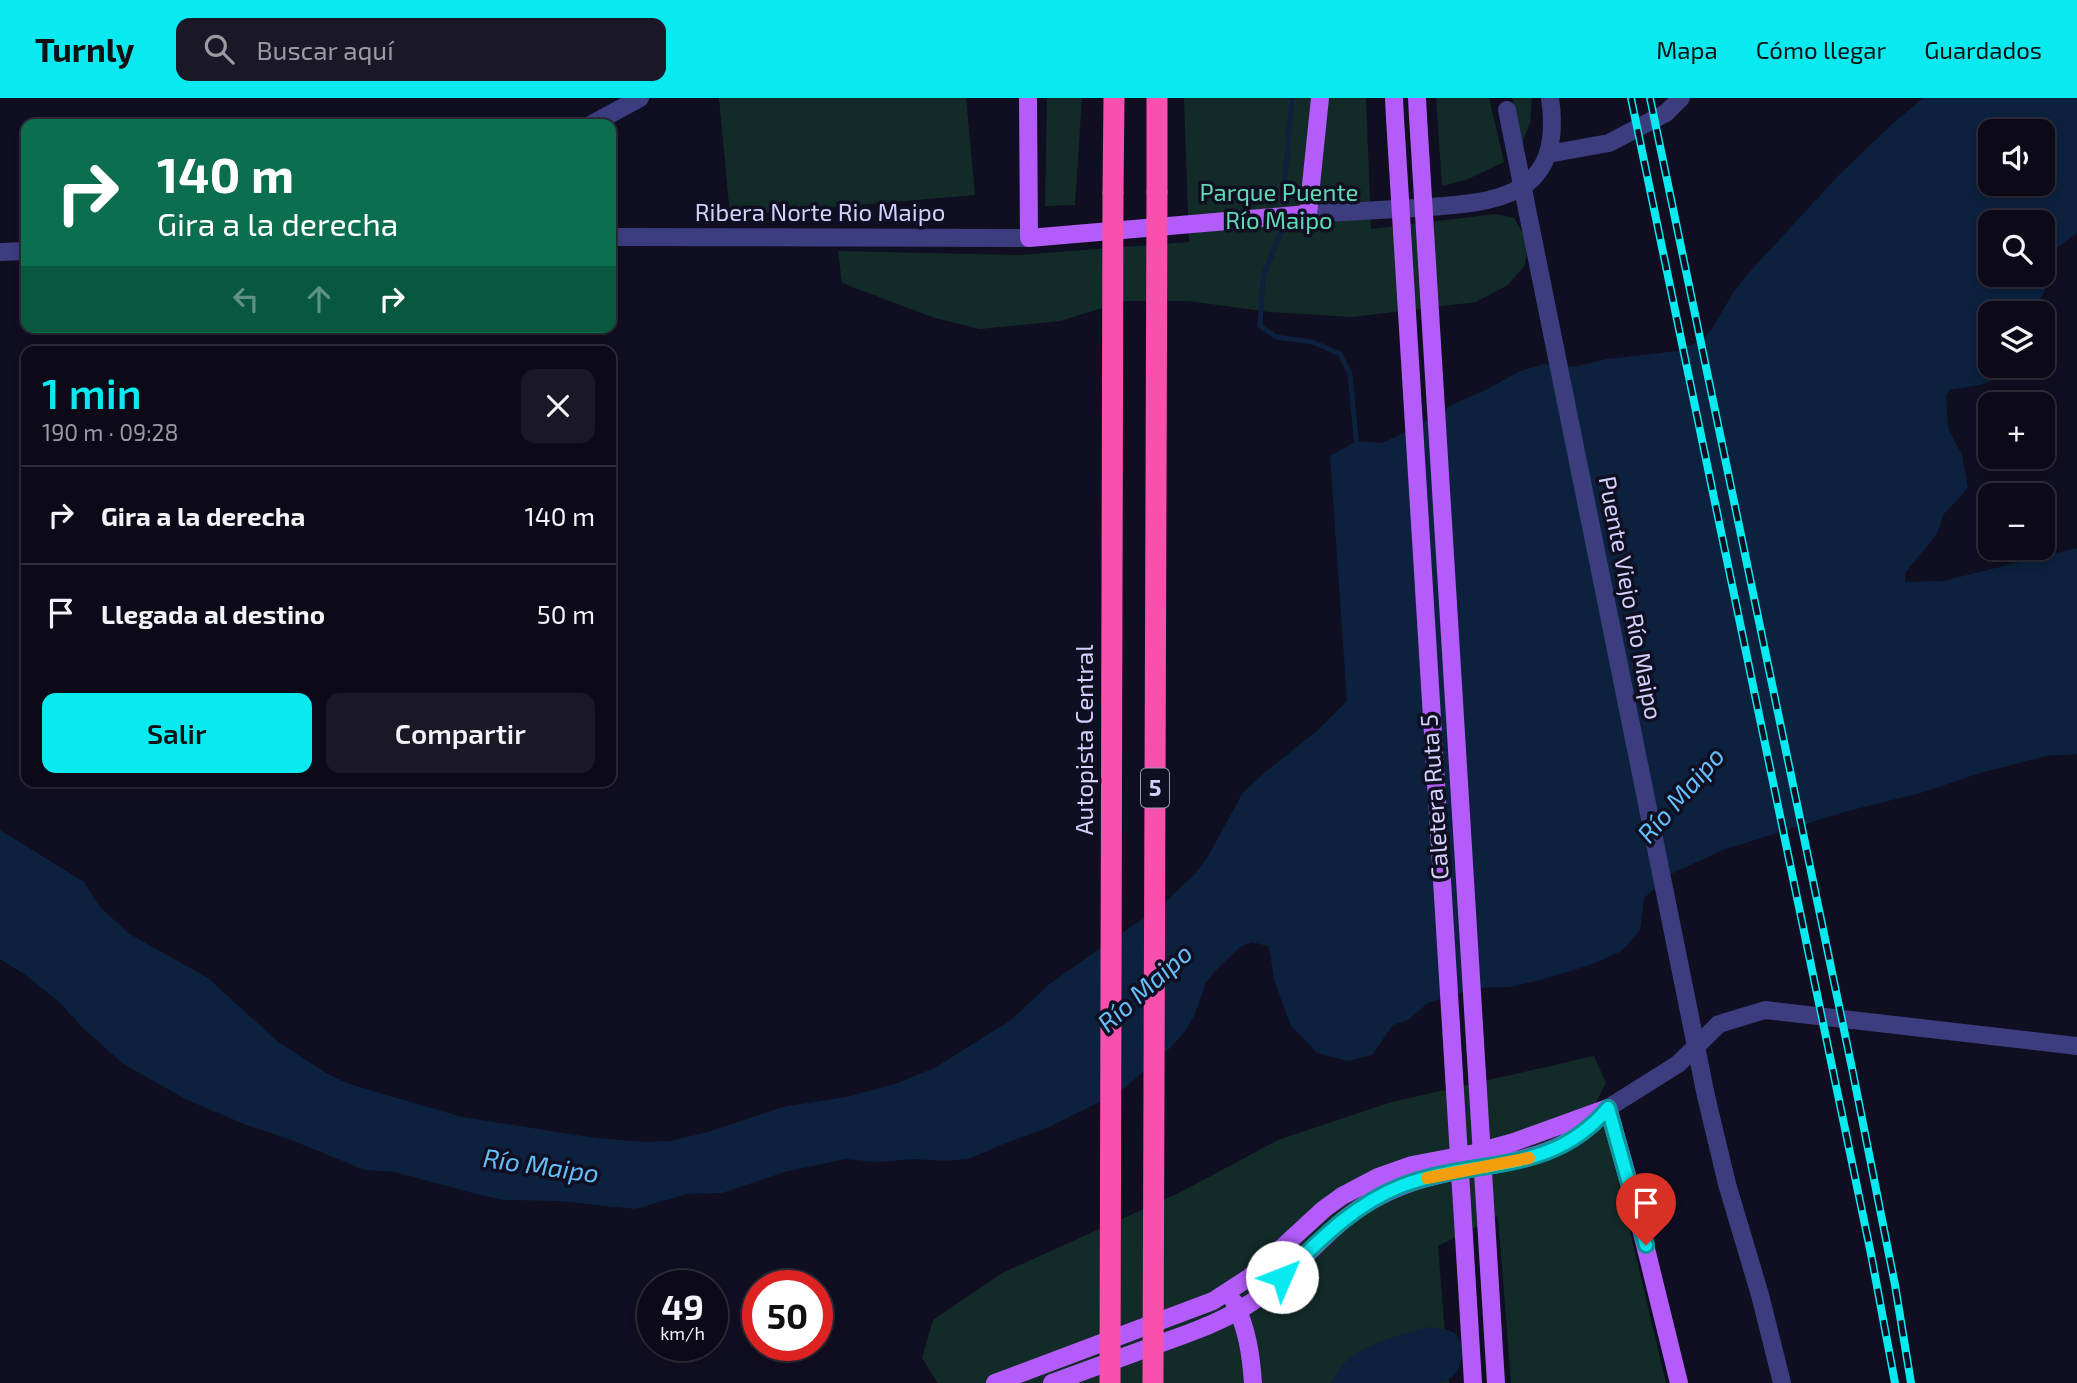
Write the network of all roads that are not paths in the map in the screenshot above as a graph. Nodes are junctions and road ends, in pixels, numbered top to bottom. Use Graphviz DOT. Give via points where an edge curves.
graph roads {
  1 [pos="640,98"];
  2 [pos="1028,98"];
  3 [pos="1114,98"];
  4 [pos="1157,98"];
  5 [pos="1320,98"];
  6 [pos="1394,98"];
  7 [pos="1417,98"];
  8 [pos="1550,98"];
  9 [pos="1681,98"];
  10 [pos="1505,104"];
  11 [pos="601,119"];
  12 [pos="1548,154"];
  13 [pos="1308,214"];
  14 [pos="616,237"];
  15 [pos="1029,238"];
  16 [pos="21,251"];
  17 [pos="0,252"];
  18 [pos="2077,1046"];
  19 [pos="1608,1108"];
  20 [pos="1230,1292"];
  21 [pos="1239,1311"];
  22 [pos="995,1383"];
  23 [pos="1052,1383"];
  24 [pos="1110,1383"];
  25 [pos="1153,1383"];
  26 [pos="1253,1383"];
  27 [pos="1473,1383"];
  28 [pos="1496,1383"];
  29 [pos="1679,1383"];
  30 [pos="1782,1383"];
  1 -- 11 [label="street"];
  2 -- 15 [label="main road"];
  3 -- 24 [label="highway, Autopista Central / 5, bridge"];
  4 -- 25 [label="highway, 5, bridge"];
  5 -- 13 [label="main road"];
  6 -- 27 [label="main road, Caletera Ruta 5, bridge"];
  7 -- 28 [label="main road, Caletera Ruta 5, bridge"];
  8 -- 12 [label="street" via="1553,129"];
  9 -- 12 [label="street" via="1666,113 1609,144"];
  10 -- 30 [label="street, Puente Viejo Río Maipo, bridge" via="1706,1096"];
  12 -- 13 [label="street" via="1527,184 1487,201"];
  13 -- 15 [label="main road"];
  14 -- 15 [label="street, Ribera Norte Rio Maipo"];
  16 -- 17 [label="street"];
  18 -- 19 [label="street" via="1765,1010 1719,1024 1678,1064"];
  19 -- 20 [label="main road" via="1514,1142 1412,1165 1362,1184 1324,1209"];
  19 -- 21 [label="main road" via="1584,1133 1539,1155 1425,1178 1364,1205"];
  19 -- 29 [label="main road"];
  20 -- 21 [label="main road"];
  20 -- 22 [label="main road"];
  21 -- 23 [label="main road"];
  21 -- 26 [label="main road"];
}
